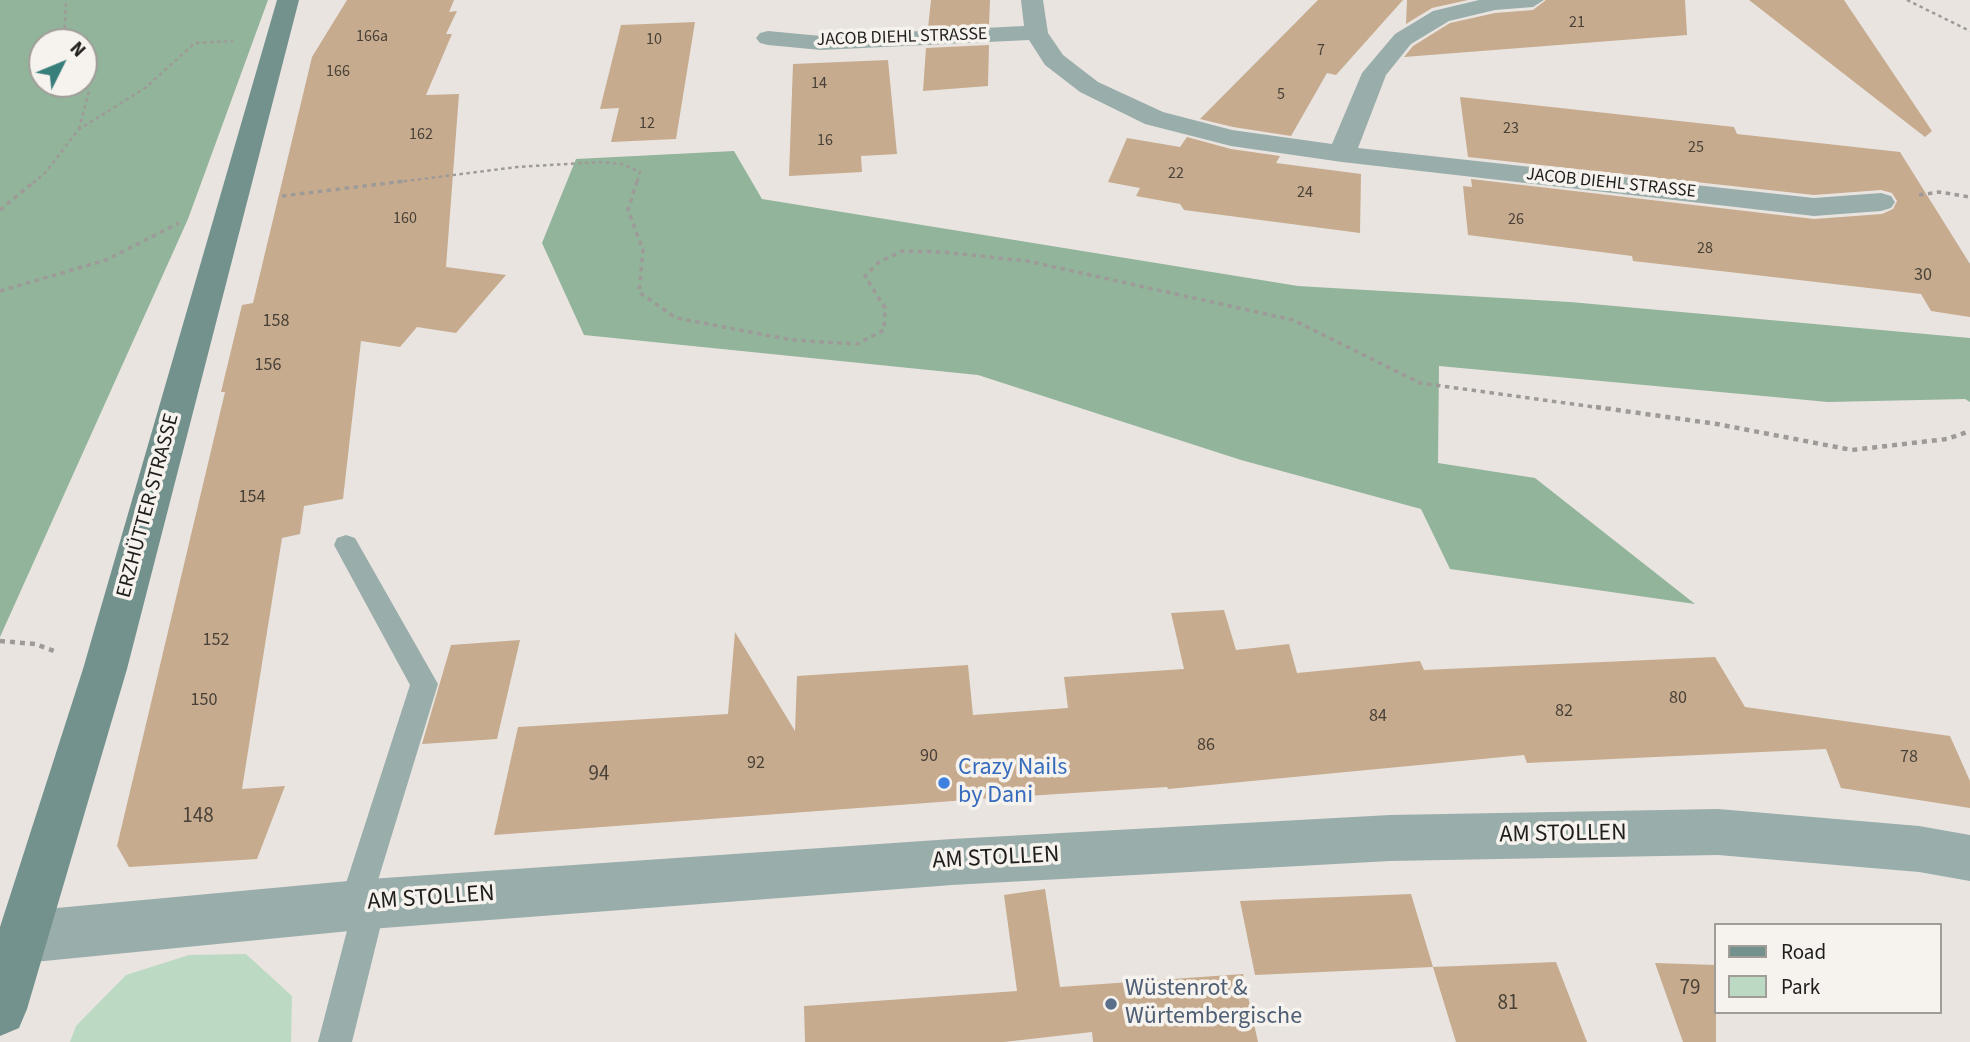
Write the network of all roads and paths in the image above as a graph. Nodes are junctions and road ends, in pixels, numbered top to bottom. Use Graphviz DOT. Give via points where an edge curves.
graph roads {
  1 [pos="66,0"];
  2 [pos="288,0"];
  3 [pos="1032,0"];
  4 [pos="1533,0"];
  5 [pos="1907,0"];
  6 [pos="65,28"];
  7 [pos="1970,31"];
  8 [pos="1036,33"];
  9 [pos="768,38"];
  10 [pos="275,39"];
  11 [pos="87,98"];
  12 [pos="78,130"];
  13 [pos="1342,154"];
  14 [pos="1939,192"];
  15 [pos="1970,197"];
  16 [pos="230,202"];
  17 [pos="1881,202"];
  18 [pos="0,210"];
  19 [pos="0,291"];
  20 [pos="1970,431"];
  21 [pos="346,545"];
  22 [pos="1970,858"];
  23 [pos="363,904"];
  24 [pos="24,937"];
  25 [pos="0,1009"];
  26 [pos="335,1042"];
  1 -- 6 [label="path"];
  2 -- 10 [label="street, ERZHÜTTER STRASSE"];
  3 -- 8 [label="street, JACOB DIEHL STRASSE"];
  4 -- 13 [label="street" via="1441,16 1403,39 1374,73"];
  5 -- 7 [label="path"];
  8 -- 9 [label="street, JACOB DIEHL STRASSE" via="821,43"];
  8 -- 13 [label="street, JACOB DIEHL STRASSE" via="1054,60 1089,87 1154,118 1231,138"];
  10 -- 12 [label="path" via="195,43 145,88"];
  10 -- 16 [label="street, ERZHÜTTER STRASSE"];
  11 -- 12 [label="path"];
  12 -- 18 [label="path" via="46,172"];
  13 -- 17 [label="street, JACOB DIEHL STRASSE" via="1814,207"];
  14 -- 15 [label="path"];
  16 -- 19 [label="path" via="106,260"];
  16 -- 20 [label="path" via="517,167 622,164 640,172 628,210 643,250 639,292 676,318 792,340 857,344 884,330 885,308 865,276 879,262 902,251 942,252 1027,261 1293,320 1420,383 1717,424 1852,450 1947,439"];
  16 -- 24 [label="street, ERZHÜTTER STRASSE" via="106,669"];
  21 -- 23 [label="lane" via="424,684"];
  22 -- 23 [label="street, AM STOLLEN" via="1919,849 1718,832 1390,838 952,862"];
  23 -- 24 [label="street, AM STOLLEN"];
  23 -- 26 [label="lane"];
  24 -- 25 [label="street, ERZHÜTTER STRASSE"];
}
